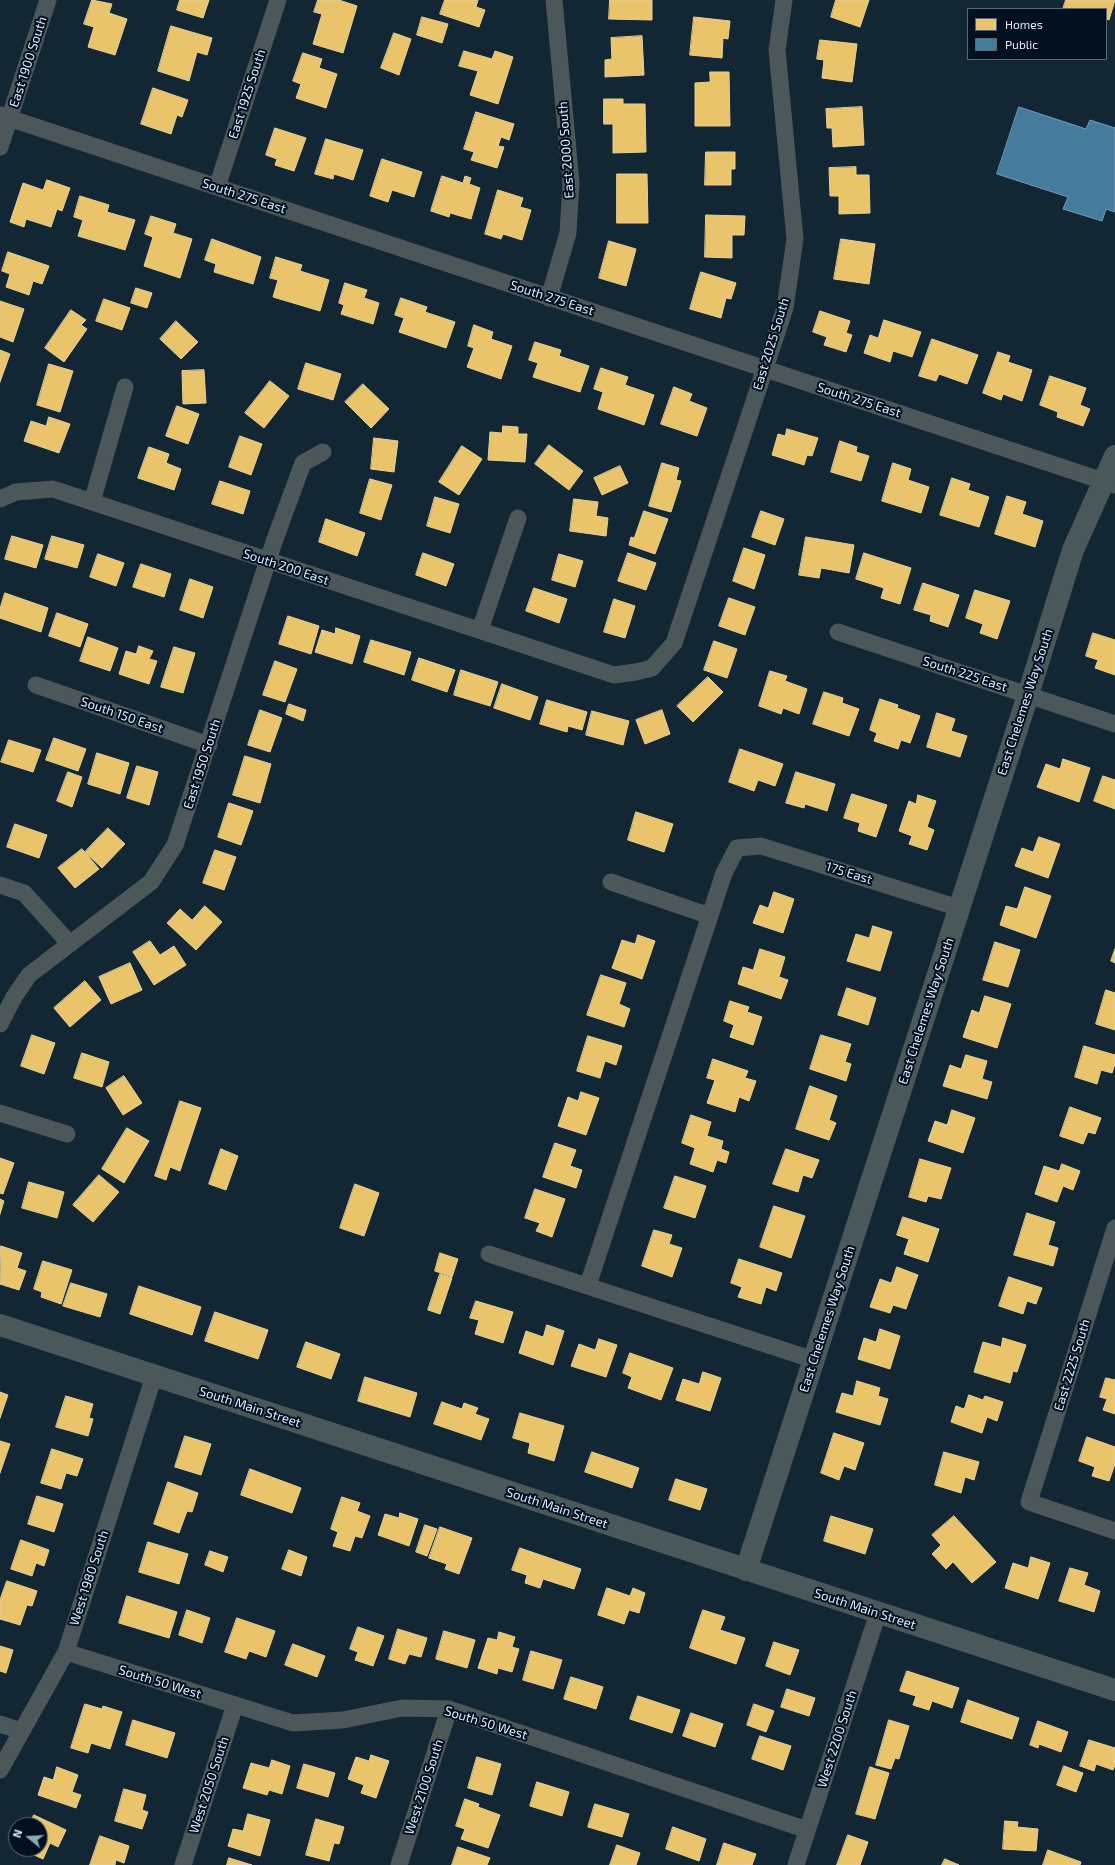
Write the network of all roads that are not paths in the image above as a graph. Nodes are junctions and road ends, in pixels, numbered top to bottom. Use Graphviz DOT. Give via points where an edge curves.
graph roads {
  1 [pos="48,0"];
  2 [pos="278,0"];
  3 [pos="554,0"];
  4 [pos="784,0"];
  5 [pos="5,117"];
  6 [pos="0,147"];
  7 [pos="217,188"];
  8 [pos="549,298"];
  9 [pos="765,368"];
  10 [pos="125,388"];
  11 [pos="323,452"];
  12 [pos="1115,456"];
  13 [pos="1109,483"];
  14 [pos="0,499"];
  15 [pos="92,502"];
  16 [pos="518,518"];
  17 [pos="267,561"];
  18 [pos="480,630"];
  19 [pos="838,632"];
  20 [pos="652,668"];
  21 [pos="36,685"];
  22 [pos="1028,695"];
  23 [pos="1115,724"];
  24 [pos="208,745"];
  25 [pos="611,882"];
  26 [pos="0,885"];
  27 [pos="959,908"];
  28 [pos="710,916"];
  29 [pos="70,944"];
  30 [pos="0,1024"];
  31 [pos="0,1113"];
  32 [pos="66,1134"];
  33 [pos="1115,1228"];
  34 [pos="489,1254"];
  35 [pos="588,1285"];
  36 [pos="0,1325"];
  37 [pos="814,1360"];
  38 [pos="154,1376"];
  39 [pos="1115,1531"];
  40 [pos="746,1570"];
  41 [pos="878,1613"];
  42 [pos="66,1652"];
  43 [pos="1115,1689"];
  44 [pos="235,1705"];
  45 [pos="450,1709"];
  46 [pos="0,1724"];
  47 [pos="22,1731"];
  48 [pos="0,1770"];
  49 [pos="807,1830"];
  50 [pos="183,1865"];
  51 [pos="399,1865"];
  52 [pos="796,1865"];
  1 -- 5 [label="street, East 1900 South"];
  2 -- 7 [label="street, East 1925 South"];
  3 -- 8 [label="street, East 2000 South" via="571,183 568,233"];
  4 -- 9 [label="street, East 2025 South" via="777,50 795,239 784,308"];
  5 -- 6 [label="street, East 1900 South"];
  5 -- 7 [label="street, South 275 East"];
  7 -- 8 [label="street, South 275 East"];
  8 -- 9 [label="street, South 275 East"];
  9 -- 13 [label="street, South 275 East"];
  9 -- 20 [label="street, East 2025 South" via="674,643"];
  10 -- 15 [label="street"];
  11 -- 17 [label="street, East 1950 South" via="304,463"];
  12 -- 13 [label="street, East Chelemes Way South"];
  13 -- 22 [label="street, East Chelemes Way South" via="1073,550"];
  14 -- 15 [label="street, South 200 East" via="16,492 53,489"];
  15 -- 17 [label="street, South 200 East"];
  16 -- 18 [label="street"];
  17 -- 18 [label="street, South 200 East"];
  17 -- 24 [label="street, East 1950 South"];
  18 -- 20 [label="street, South 200 East" via="614,675"];
  19 -- 22 [label="street, South 225 East"];
  21 -- 24 [label="street, South 150 East"];
  22 -- 23 [label="street, South 225 East"];
  22 -- 27 [label="street, East Chelemes Way South"];
  24 -- 29 [label="street, East 1950 South" via="175,845 151,882"];
  25 -- 28 [label="street"];
  26 -- 29 [label="street" via="24,893"];
  27 -- 28 [label="street, 175 East" via="761,846 737,848 724,873"];
  27 -- 37 [label="street, East Chelemes Way South"];
  28 -- 35 [label="street"];
  29 -- 30 [label="street, East 1950 South" via="29,975"];
  31 -- 32 [label="street"];
  33 -- 39 [label="street, East 2225 South" via="1029,1502"];
  34 -- 35 [label="street"];
  35 -- 37 [label="street"];
  36 -- 38 [label="street, South Main Street"];
  37 -- 40 [label="street, East Chelemes Way South"];
  38 -- 40 [label="street, South Main Street"];
  38 -- 42 [label="street, West 1980 South"];
  40 -- 41 [label="street, South Main Street"];
  41 -- 43 [label="street, South Main Street"];
  41 -- 49 [label="street, West 2200 South"];
  42 -- 44 [label="street, South 50 West"];
  42 -- 47 [label="street, West 1980 South"];
  44 -- 45 [label="street, South 50 West" via="293,1723 343,1720 402,1708"];
  44 -- 50 [label="street, West 2050 South"];
  45 -- 49 [label="street, South 50 West"];
  45 -- 51 [label="street, West 2100 South"];
  46 -- 47 [label="street"];
  47 -- 48 [label="street, West 1980 South"];
  49 -- 52 [label="street, West 2200 South"];
}
